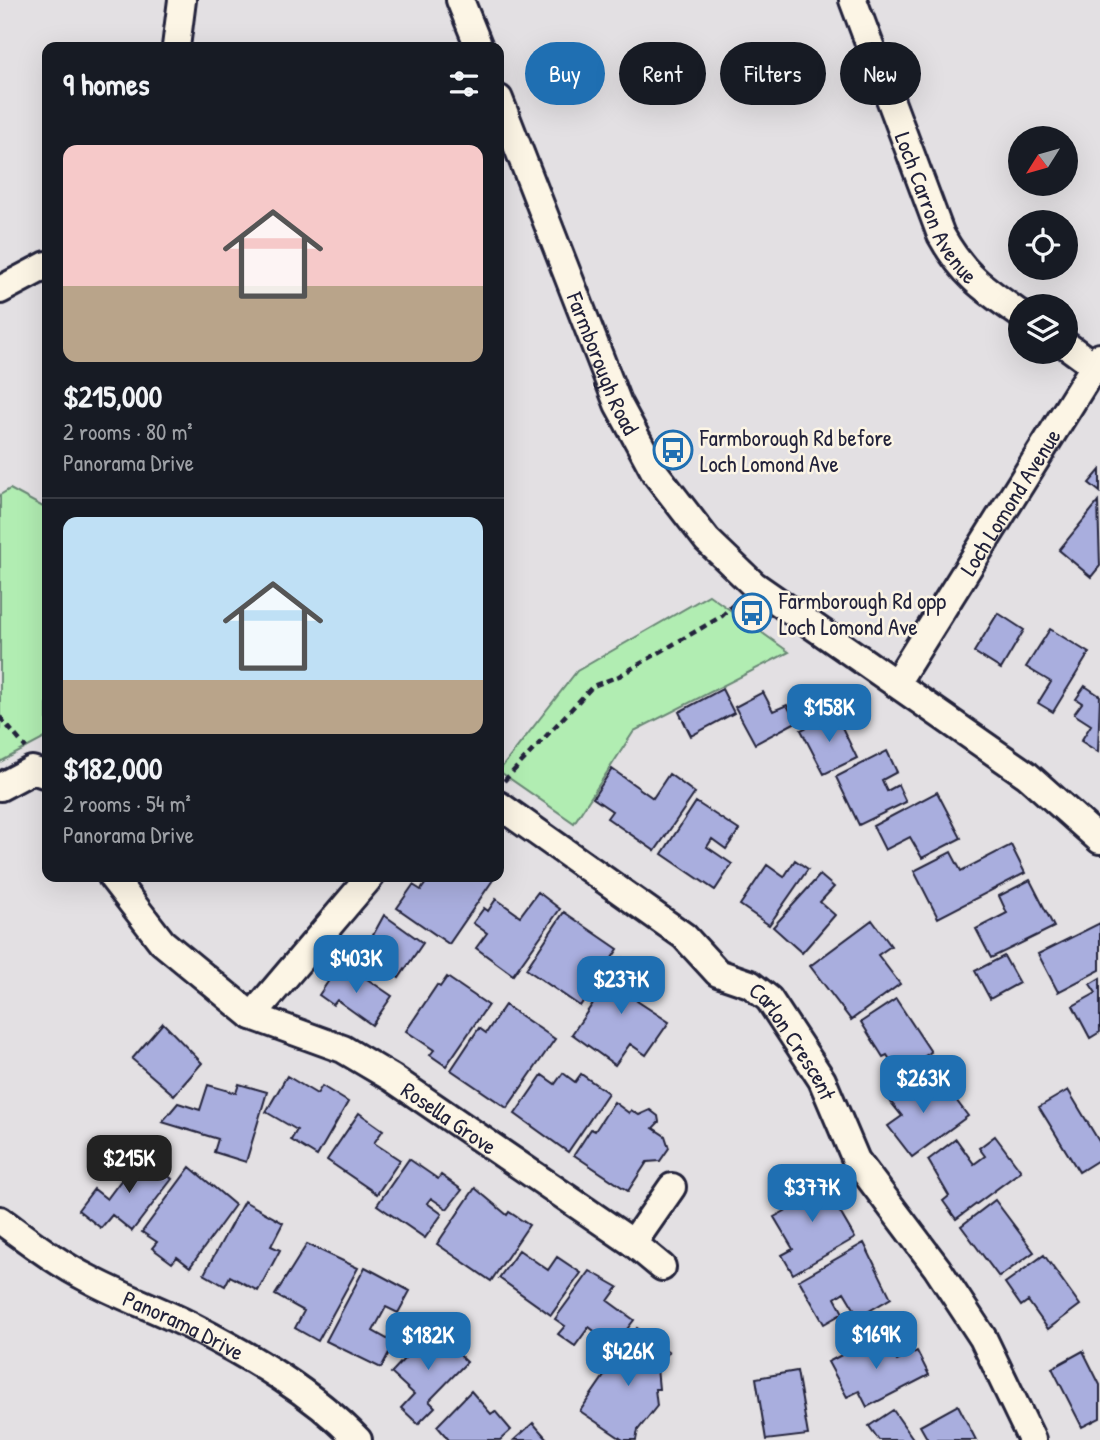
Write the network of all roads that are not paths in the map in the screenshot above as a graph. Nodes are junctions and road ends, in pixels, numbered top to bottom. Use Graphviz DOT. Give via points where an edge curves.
graph roads {
  1 [pos="182,0"];
  2 [pos="460,0"];
  3 [pos="853,0"];
  4 [pos="177,42"];
  5 [pos="477,42"];
  6 [pos="504,112"];
  7 [pos="42,268"];
  8 [pos="0,290"];
  9 [pos="1008,306"];
  10 [pos="1078,352"];
  11 [pos="1098,364"];
  12 [pos="896,683"];
  13 [pos="42,771"];
  14 [pos="0,787"];
  15 [pos="504,808"];
  16 [pos="1100,840"];
  17 [pos="116,882"];
  18 [pos="366,882"];
  19 [pos="252,1016"];
  20 [pos="672,1188"];
  21 [pos="0,1220"];
  22 [pos="633,1243"];
  23 [pos="662,1267"];
  24 [pos="358,1440"];
  25 [pos="1032,1440"];
  1 -- 4 [label="street"];
  2 -- 5 [label="street"];
  3 -- 9 [label="street, Loch Carron Avenue" via="940,235 957,264"];
  6 -- 12 [label="street, Farmborough Road" via="618,404 641,450 707,540 754,585"];
  7 -- 8 [label="street"];
  10 -- 11 [label="street"];
  11 -- 12 [label="street, Loch Lomond Avenue"];
  12 -- 16 [label="street, Farmborough Road" via="1027,775"];
  13 -- 14 [label="street"];
  15 -- 25 [label="street, Carlon Crescent" via="684,936 718,973 750,984 768,999 822,1080 856,1160 983,1338"];
  17 -- 19 [label="street, Rosella Grove" via="162,942"];
  18 -- 19 [label="street"];
  19 -- 22 [label="street, Rosella Grove" via="343,1049 382,1072"];
  20 -- 22 [label="street"];
  21 -- 24 [label="street, Panorama Drive" via="68,1268 265,1367"];
  22 -- 23 [label="street, Rosella Grove"];
}
